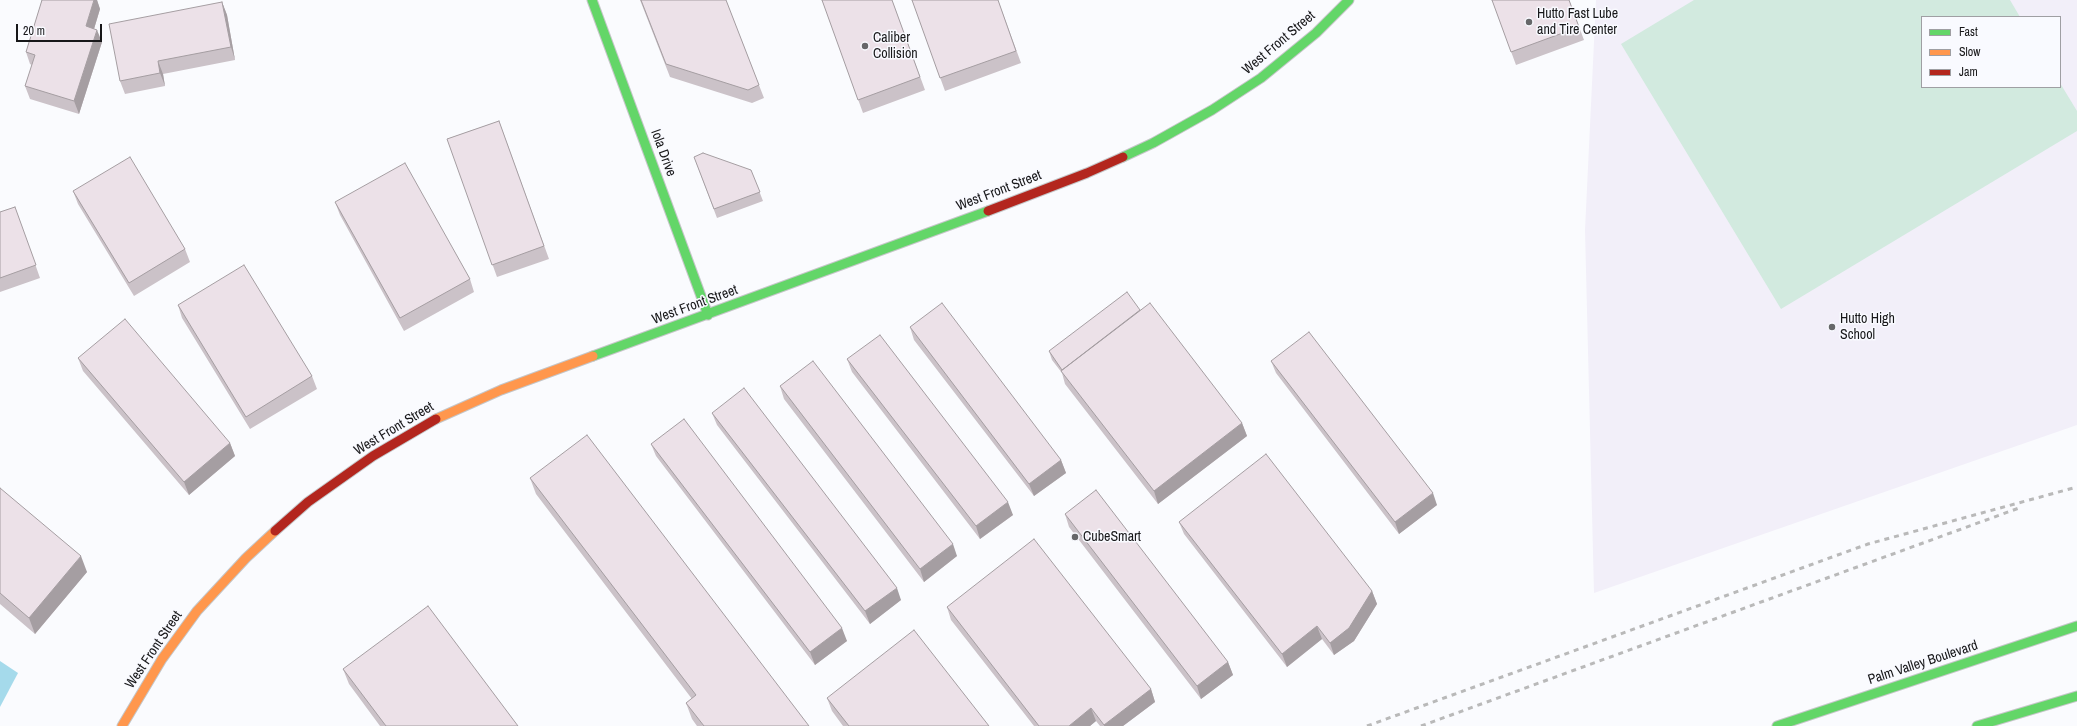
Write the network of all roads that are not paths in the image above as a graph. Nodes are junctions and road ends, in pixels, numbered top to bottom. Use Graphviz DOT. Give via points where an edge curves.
graph roads {
  1 [pos="592,0"];
  2 [pos="1349,0"];
  3 [pos="708,315"];
  4 [pos="2077,626"];
  5 [pos="2077,696"];
  6 [pos="122,726"];
  7 [pos="1777,726"];
  8 [pos="1977,726"];
  1 -- 3 [label="main road, Iola Drive"];
  2 -- 3 [label="main road, West Front Street" via="1316,33 1261,78 1212,110 1153,143 1087,173"];
  3 -- 6 [label="main road, West Front Street" via="501,390 441,416 366,461 308,502 246,558 197,611 162,659"];
  4 -- 7 [label="main road, Palm Valley Boulevard"];
  5 -- 8 [label="main road"];
}
